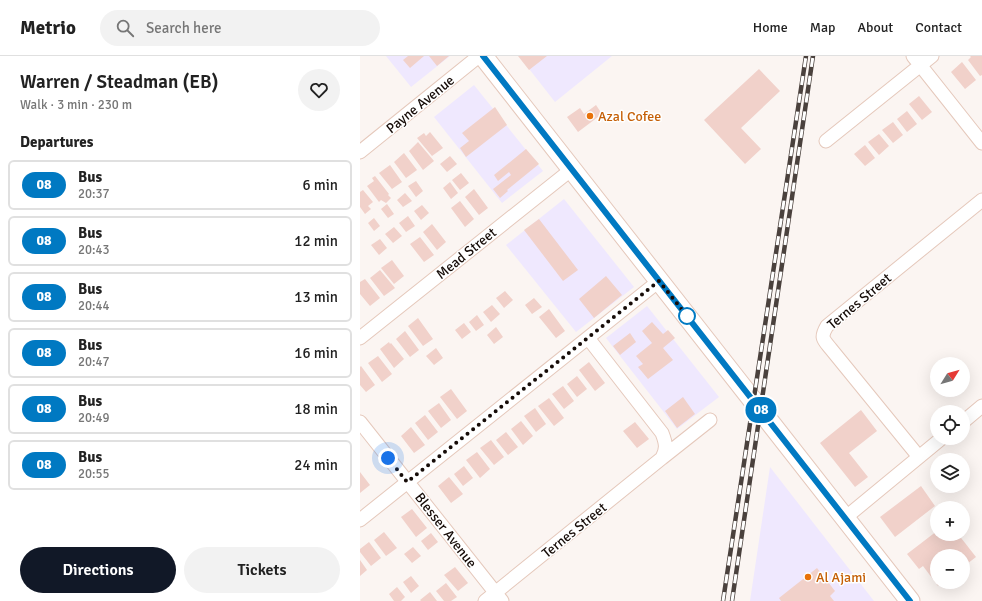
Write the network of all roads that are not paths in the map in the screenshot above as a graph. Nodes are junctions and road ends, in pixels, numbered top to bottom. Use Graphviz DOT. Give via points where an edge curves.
graph roads {
  1 [pos="479,56"];
  2 [pos="483,56"];
  3 [pos="932,56"];
  4 [pos="916,61"];
  5 [pos="826,142"];
  6 [pos="982,143"];
  7 [pos="360,152"];
  8 [pos="572,169"];
  9 [pos="982,200"];
  10 [pos="659,281"];
  11 [pos="360,338"];
  12 [pos="588,338"];
  13 [pos="982,406"];
  14 [pos="970,416"];
  15 [pos="710,420"];
  16 [pos="360,422"];
  17 [pos="934,445"];
  18 [pos="919,457"];
  19 [pos="662,458"];
  20 [pos="407,482"];
  21 [pos="845,518"];
  22 [pos="360,520"];
  23 [pos="494,598"];
  24 [pos="910,601"];
  1 -- 7 [label="street, Payne Avenue"];
  2 -- 8 [label="main road"];
  3 -- 4 [label="street"];
  4 -- 5 [label="street"];
  4 -- 6 [label="street"];
  8 -- 10 [label="main road"];
  8 -- 11 [label="street, Mead Street"];
  9 -- 18 [label="street, Ternes Street" via="827,326 822,334 831,349"];
  10 -- 12 [label="street"];
  10 -- 21 [label="main road"];
  12 -- 19 [label="street" via="662,433 666,450"];
  12 -- 20 [label="street"];
  13 -- 14 [label="street"];
  15 -- 19 [label="street, Ternes Street"];
  16 -- 20 [label="street, Blesser Avenue"];
  17 -- 18 [label="street"];
  18 -- 21 [label="street"];
  19 -- 23 [label="street, Ternes Street"];
  20 -- 22 [label="street"];
  20 -- 23 [label="street, Blesser Avenue"];
  21 -- 24 [label="main road"];
}
